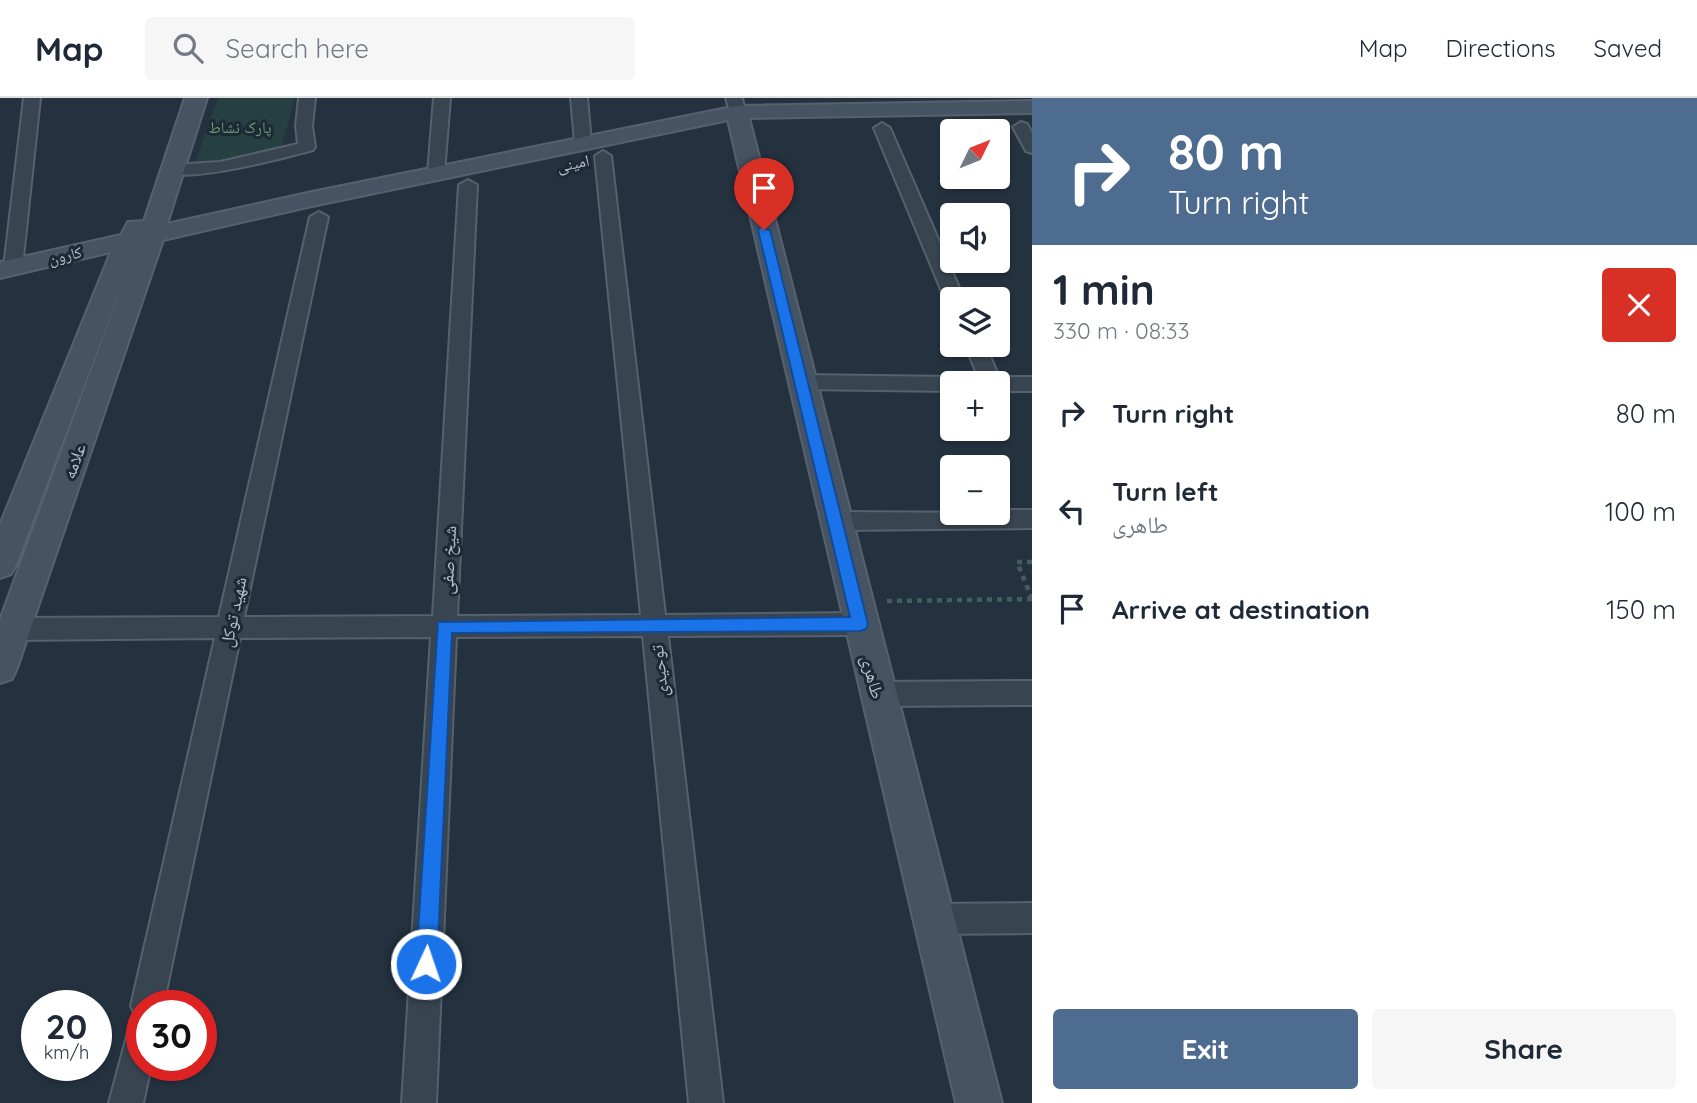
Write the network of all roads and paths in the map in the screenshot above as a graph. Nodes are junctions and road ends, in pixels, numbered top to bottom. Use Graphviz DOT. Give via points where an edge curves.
graph roads {
  1 [pos="32,98"];
  2 [pos="197,98"];
  3 [pos="307,98"];
  4 [pos="442,98"];
  5 [pos="579,98"];
  6 [pos="737,113"];
  7 [pos="878,119"];
  8 [pos="1023,119"];
  9 [pos="593,149"];
  10 [pos="171,170"];
  11 [pos="436,173"];
  12 [pos="468,185"];
  13 [pos="320,217"];
  14 [pos="137,247"];
  15 [pos="4,273"];
  16 [pos="951,287"];
  17 [pos="801,382"];
  18 [pos="940,384"];
  19 [pos="1010,384"];
  20 [pos="1032,384"];
  21 [pos="1032,519"];
  22 [pos="835,521"];
  23 [pos="1032,562"];
  24 [pos="0,565"];
  25 [pos="1032,600"];
  26 [pos="857,613"];
  27 [pos="654,625"];
  28 [pos="444,626"];
  29 [pos="230,628"];
  30 [pos="14,629"];
  31 [pos="0,668"];
  32 [pos="1032,693"];
  33 [pos="877,694"];
  34 [pos="1032,918"];
  35 [pos="932,919"];
  36 [pos="151,990"];
  37 [pos="131,1081"];
  38 [pos="126,1103"];
  39 [pos="419,1103"];
  40 [pos="706,1103"];
  41 [pos="979,1103"];
  1 -- 15 [label="street"];
  2 -- 10 [label="street"];
  3 -- 10 [label="street" via="307,147 220,167"];
  4 -- 11 [label="street"];
  5 -- 9 [label="street, توحیدی"];
  6 -- 7 [label="street, امینی"];
  6 -- 9 [label="street, امینی"];
  6 -- 17 [label="street, طاهری"];
  7 -- 8 [label="street, امینی"];
  7 -- 16 [label="street"];
  9 -- 11 [label="street, امینی"];
  9 -- 12 [label="street, امینی"];
  9 -- 27 [label="street, توحیدی"];
  10 -- 14 [label="street"];
  11 -- 14 [label="street, امینی"];
  12 -- 13 [label="street, امینی"];
  12 -- 28 [label="street, شیخ صفی"];
  13 -- 14 [label="street, امینی"];
  13 -- 29 [label="street, شهید توکل"];
  14 -- 15 [label="street, کارون"];
  14 -- 24 [label="street, علامه"];
  14 -- 30 [label="street, علامه"];
  17 -- 18 [label="street"];
  17 -- 22 [label="street, طاهری"];
  19 -- 20 [label="street"];
  21 -- 22 [label="street"];
  22 -- 26 [label="street, طاهری"];
  23 -- 25 [label="path" via="1017,562"];
  25 -- 26 [label="path"];
  26 -- 27 [label="street"];
  26 -- 33 [label="street, طاهری"];
  27 -- 28 [label="street"];
  27 -- 40 [label="street, توحیدی"];
  28 -- 29 [label="street"];
  28 -- 39 [label="street, شیخ صفی"];
  29 -- 30 [label="street"];
  29 -- 36 [label="street, شهید توکل"];
  30 -- 31 [label="street, علامه"];
  32 -- 33 [label="street"];
  33 -- 35 [label="street, طاهری"];
  34 -- 35 [label="street"];
  35 -- 41 [label="street, طاهری"];
  37 -- 38 [label="street"];
}
